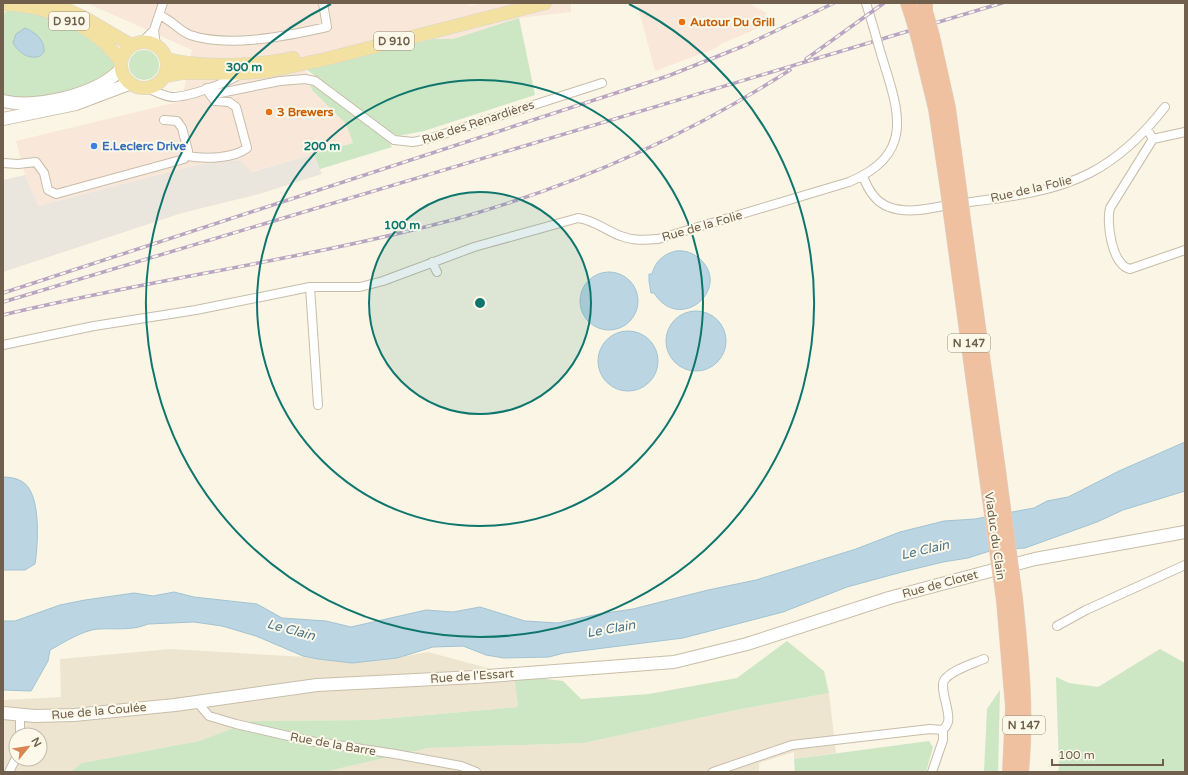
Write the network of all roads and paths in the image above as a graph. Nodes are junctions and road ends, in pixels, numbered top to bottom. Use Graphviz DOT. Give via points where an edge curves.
graph roads {
  1 [pos="52,3"];
  2 [pos="163,3"];
  3 [pos="323,3"];
  4 [pos="511,3"];
  5 [pos="545,3"];
  6 [pos="866,3"];
  7 [pos="908,3"];
  8 [pos="5,5"];
  9 [pos="922,10"];
  10 [pos="159,15"];
  11 [pos="154,30"];
  12 [pos="136,44"];
  13 [pos="156,46"];
  14 [pos="166,59"];
  15 [pos="120,66"];
  16 [pos="242,73"];
  17 [pos="165,76"];
  18 [pos="602,83"];
  19 [pos="130,84"];
  20 [pos="149,89"];
  21 [pos="208,90"];
  22 [pos="3,101"];
  23 [pos="1165,107"];
  24 [pos="3,119"];
  25 [pos="164,120"];
  26 [pos="1147,129"];
  27 [pos="1185,132"];
  28 [pos="1153,139"];
  29 [pos="187,156"];
  30 [pos="3,163"];
  31 [pos="863,176"];
  32 [pos="1185,250"];
  33 [pos="432,262"];
  34 [pos="436,272"];
  35 [pos="310,287"];
  36 [pos="3,345"];
  37 [pos="318,405"];
  38 [pos="1185,532"];
  39 [pos="1185,565"];
  40 [pos="1010,600"];
  41 [pos="1057,626"];
  42 [pos="747,644"];
  43 [pos="984,659"];
  44 [pos="197,702"];
  45 [pos="3,713"];
  46 [pos="20,715"];
  47 [pos="20,727"];
  48 [pos="943,730"];
  49 [pos="476,772"];
  50 [pos="714,772"];
  51 [pos="932,772"];
  52 [pos="1010,772"];
  53 [pos="1020,772"];
  1 -- 12 [label="main road, D 910"];
  2 -- 10 [label="street"];
  3 -- 10 [label="street" via="327,27 281,36 222,40 189,35"];
  4 -- 14 [label="main road, D 910" via="282,60 238,64 185,63"];
  5 -- 16 [label="main road, D 910" via="297,66 269,72"];
  6 -- 31 [label="street, Rue de la Folie, bridge" via="897,106 897,129 885,159"];
  7 -- 9 [label="highway, N 147"];
  8 -- 15 [label="main road, D 910" via="31,7 72,22 112,49"];
  9 -- 40 [label="highway, Viaduc du Clain / N 147, bridge" via="936,109 957,213"];
  10 -- 11 [label="street"];
  11 -- 12 [label="street"];
  11 -- 13 [label="street"];
  12 -- 13 [label="main road" via="150,43"];
  12 -- 15 [label="main road" via="124,52"];
  13 -- 14 [label="main road"];
  14 -- 17 [label="main road"];
  15 -- 19 [label="main road"];
  15 -- 22 [label="main road" via="113,78 102,84 48,102 34,104"];
  16 -- 17 [label="main road, D 910" via="180,73"];
  16 -- 21 [label="street, Rue des Renardières"];
  17 -- 20 [label="main road"];
  18 -- 21 [label="street, Rue des Renardières" via="413,142 394,140 315,81 280,81 219,94"];
  19 -- 20 [label="main road"];
  19 -- 24 [label="main road" via="76,104"];
  20 -- 21 [label="street, Rue des Renardières" via="173,97"];
  21 -- 29 [label="street" via="215,101 229,102 236,107 247,148 239,154 197,158"];
  23 -- 26 [label="street, Rue de la Folie"];
  25 -- 29 [label="street" via="171,119 180,123 188,151"];
  26 -- 28 [label="street"];
  26 -- 31 [label="street, Rue de la Folie" via="1113,159 1091,172 1053,186 1011,196 917,210 899,210 876,200"];
  27 -- 28 [label="street"];
  28 -- 32 [label="street" via="1110,208 1107,220 1116,254 1120,265 1130,269"];
  29 -- 30 [label="street" via="56,194 48,190 44,173 36,162"];
  31 -- 33 [label="street, Rue de la Folie" via="834,188 658,239 639,240 621,236 590,220 578,218"];
  33 -- 34 [label="street"];
  33 -- 35 [label="street, Rue de la Folie" via="360,287"];
  35 -- 36 [label="street, Rue de la Folie"];
  35 -- 37 [label="street"];
  38 -- 42 [label="main road, Rue de Clotet" via="1035,559 889,598"];
  39 -- 41 [label="street"];
  40 -- 52 [label="highway, N 147" via="1013,707"];
  40 -- 53 [label="highway, N 147" via="1023,704"];
  42 -- 44 [label="main road, Rue de l'Essart" via="674,662 648,665 317,685"];
  43 -- 48 [label="street" via="944,680 942,685 949,714"];
  44 -- 46 [label="main road, Rue de la Coulée" via="74,715"];
  44 -- 49 [label="street, Rue de la Barre" via="209,716 236,724 310,742 395,754 461,766"];
  45 -- 46 [label="main road, Rue de la Coulée"];
  46 -- 47 [label="street"];
  48 -- 50 [label="street" via="930,729 792,744"];
  48 -- 51 [label="street" via="943,740"];
}
